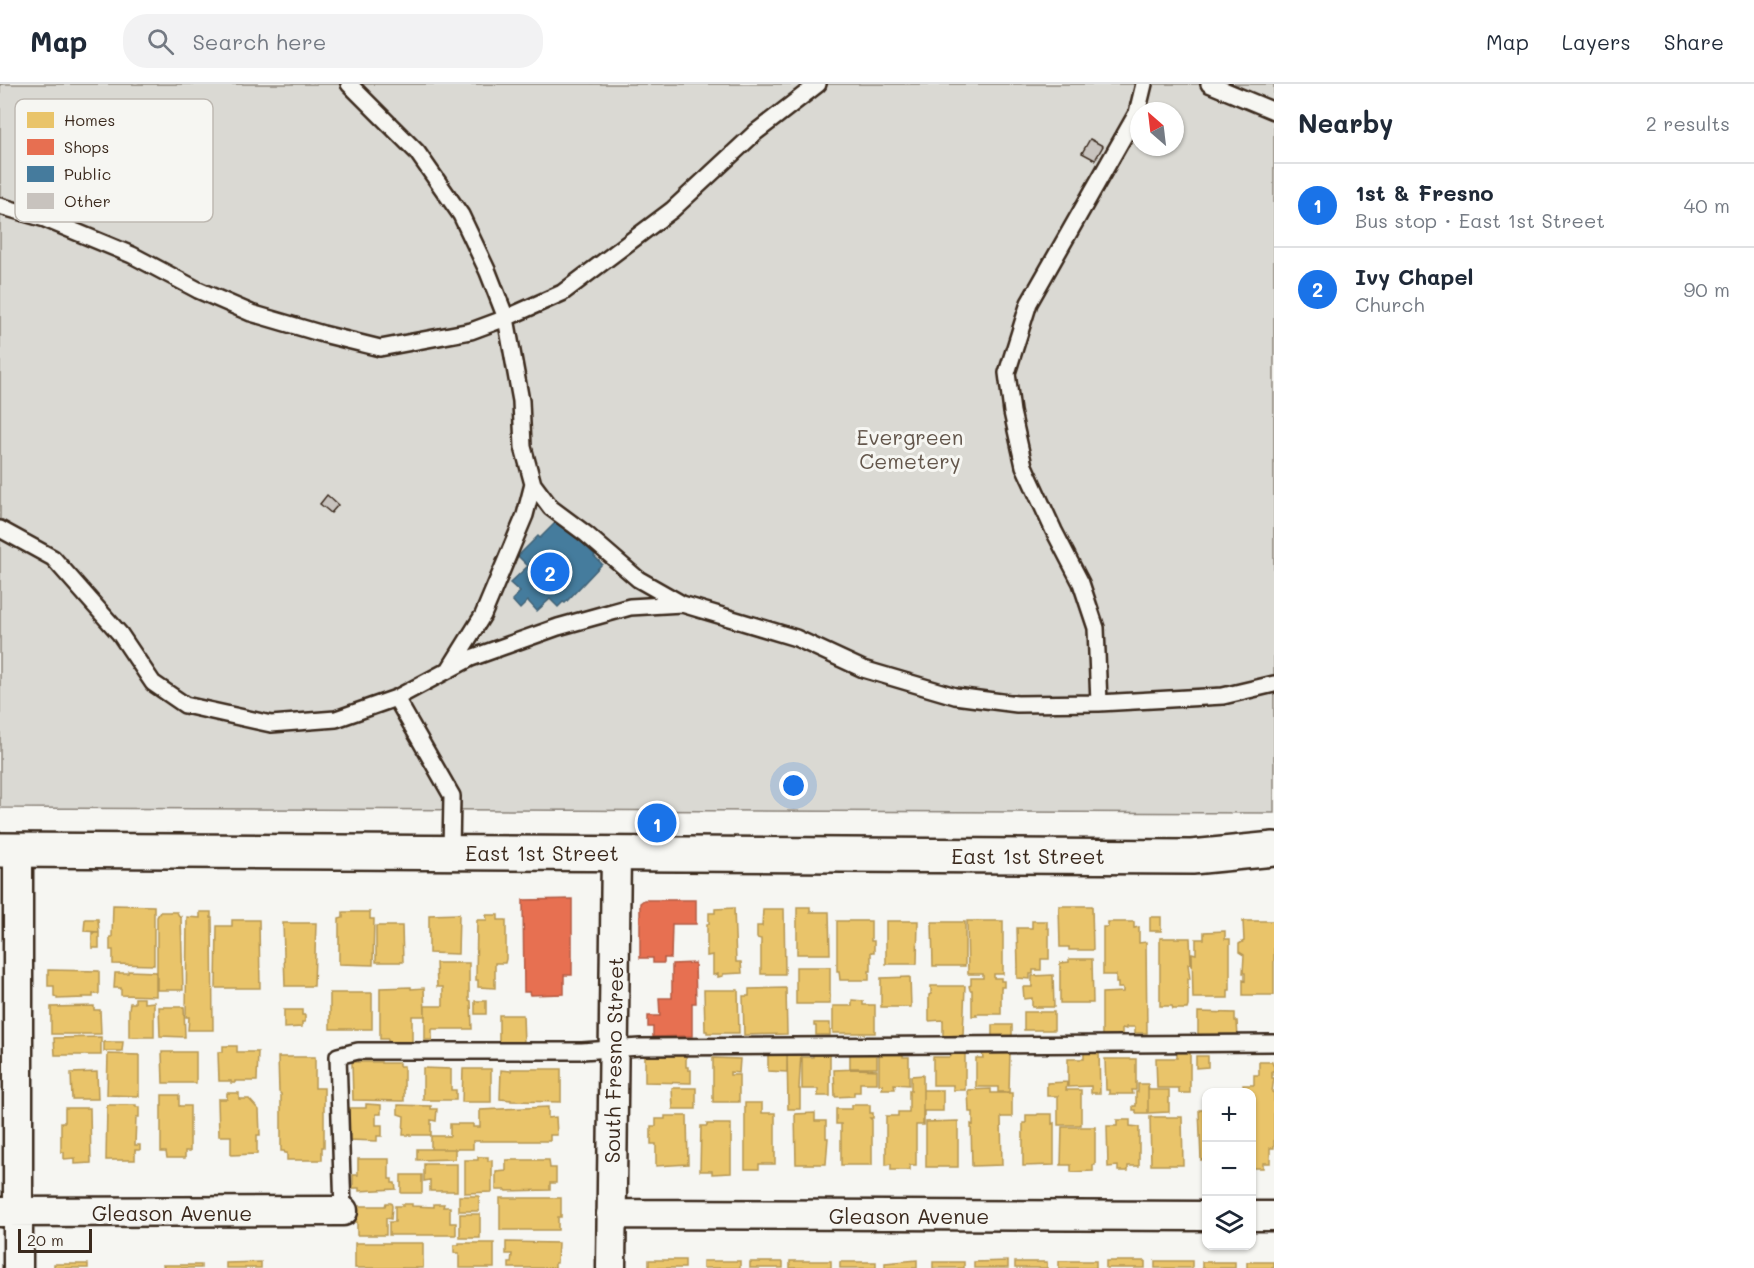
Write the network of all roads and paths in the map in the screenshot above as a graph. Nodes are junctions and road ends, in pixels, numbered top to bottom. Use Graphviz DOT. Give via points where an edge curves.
graph roads {
  1 [pos="349,84"];
  2 [pos="818,84"];
  3 [pos="1144,84"];
  4 [pos="1209,84"];
  5 [pos="1274,111"];
  6 [pos="0,206"];
  7 [pos="15,210"];
  8 [pos="52,222"];
  9 [pos="506,318"];
  10 [pos="533,484"];
  11 [pos="0,529"];
  12 [pos="682,604"];
  13 [pos="450,668"];
  14 [pos="1274,684"];
  15 [pos="396,698"];
  16 [pos="1099,703"];
  17 [pos="1274,849"];
  18 [pos="9,850"];
  19 [pos="451,852"];
  20 [pos="616,852"];
  21 [pos="1192,856"];
  22 [pos="1274,867"];
  23 [pos="1274,1043"];
  24 [pos="614,1049"];
  25 [pos="343,1211"];
  26 [pos="9,1212"];
  27 [pos="611,1214"];
  28 [pos="1202,1216"];
  29 [pos="1256,1216"];
  30 [pos="1274,1216"];
  31 [pos="18,1268"];
  32 [pos="611,1268"];
  1 -- 9 [label="lane" via="417,152 461,215"];
  2 -- 9 [label="lane" via="756,132 672,210 562,293"];
  3 -- 16 [label="lane" via="1137,113 1029,303 1007,373 1024,466 1081,583 1096,628"];
  4 -- 5 [label="lane"];
  6 -- 7 [label="lane"];
  8 -- 9 [label="lane" via="132,255 251,313 380,348 471,331"];
  9 -- 10 [label="lane" via="521,401 523,447"];
  10 -- 12 [label="lane" via="551,508 638,579"];
  10 -- 13 [label="lane" via="525,515 483,615"];
  11 -- 15 [label="lane" via="53,558 120,634 153,684 185,705 271,724 336,719"];
  12 -- 13 [label="lane" via="630,607 558,627"];
  12 -- 16 [label="lane" via="796,638 862,669 955,696 1017,704"];
  13 -- 15 [label="lane"];
  14 -- 16 [label="lane" via="1223,696"];
  15 -- 19 [label="lane" via="452,796"];
  17 -- 21 [label="street, East 1st Street"];
  18 -- 19 [label="street, East 1st Street"];
  18 -- 26 [label="street"];
  19 -- 20 [label="street, East 1st Street"];
  20 -- 21 [label="street, East 1st Street"];
  20 -- 24 [label="street, South Fresno Street"];
  21 -- 22 [label="street, East 1st Street"];
  23 -- 24 [label="lane"];
  24 -- 25 [label="lane" via="358,1051 338,1056"];
  24 -- 27 [label="street, South Fresno Street"];
  25 -- 26 [label="street, Gleason Avenue"];
  26 -- 31 [label="street"];
  27 -- 28 [label="street, Gleason Avenue"];
  27 -- 32 [label="street, South Fresno Street"];
  29 -- 30 [label="street"];
}
